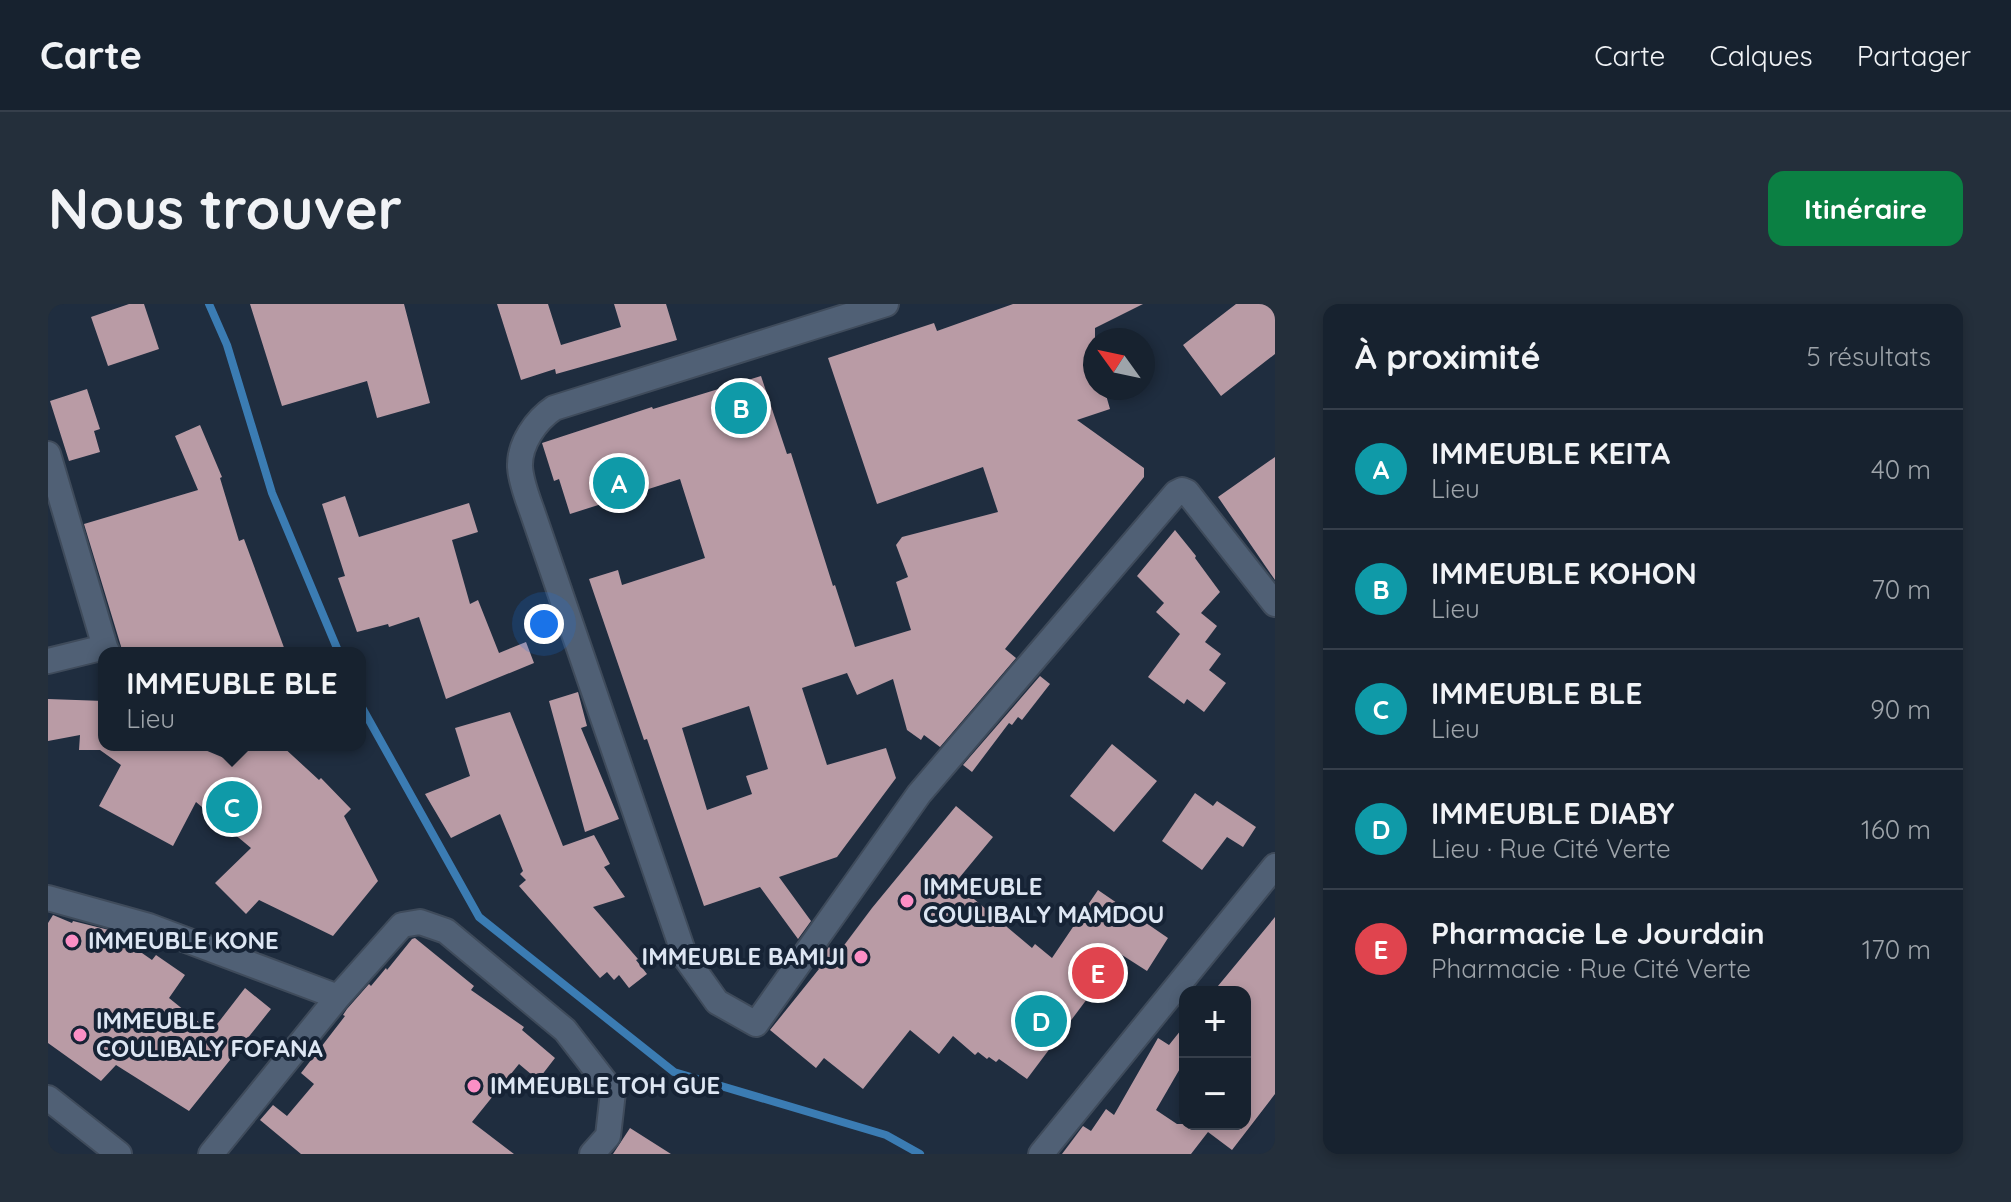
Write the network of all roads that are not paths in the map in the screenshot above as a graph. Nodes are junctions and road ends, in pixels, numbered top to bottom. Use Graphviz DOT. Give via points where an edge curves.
graph roads {
  1 [pos="886,304"];
  2 [pos="48,454"];
  3 [pos="1275,604"];
  4 [pos="106,647"];
  5 [pos="98,652"];
  6 [pos="48,661"];
  7 [pos="1275,866"];
  8 [pos="48,898"];
  9 [pos="338,997"];
  10 [pos="48,1098"];
  11 [pos="119,1154"];
  12 [pos="211,1154"];
  13 [pos="592,1154"];
  14 [pos="1041,1154"];
  1 -- 3 [label="street" via="554,408 538,420 523,450 522,480 685,957 717,1002 756,1024 919,794 1176,493 1187,492"];
  2 -- 4 [label="street"];
  5 -- 6 [label="street"];
  7 -- 14 [label="street"];
  8 -- 9 [label="street" via="149,926"];
  9 -- 12 [label="street"];
  9 -- 13 [label="street" via="402,925 420,922 446,931 565,1030 613,1092 608,1136"];
  10 -- 11 [label="street"];
}
